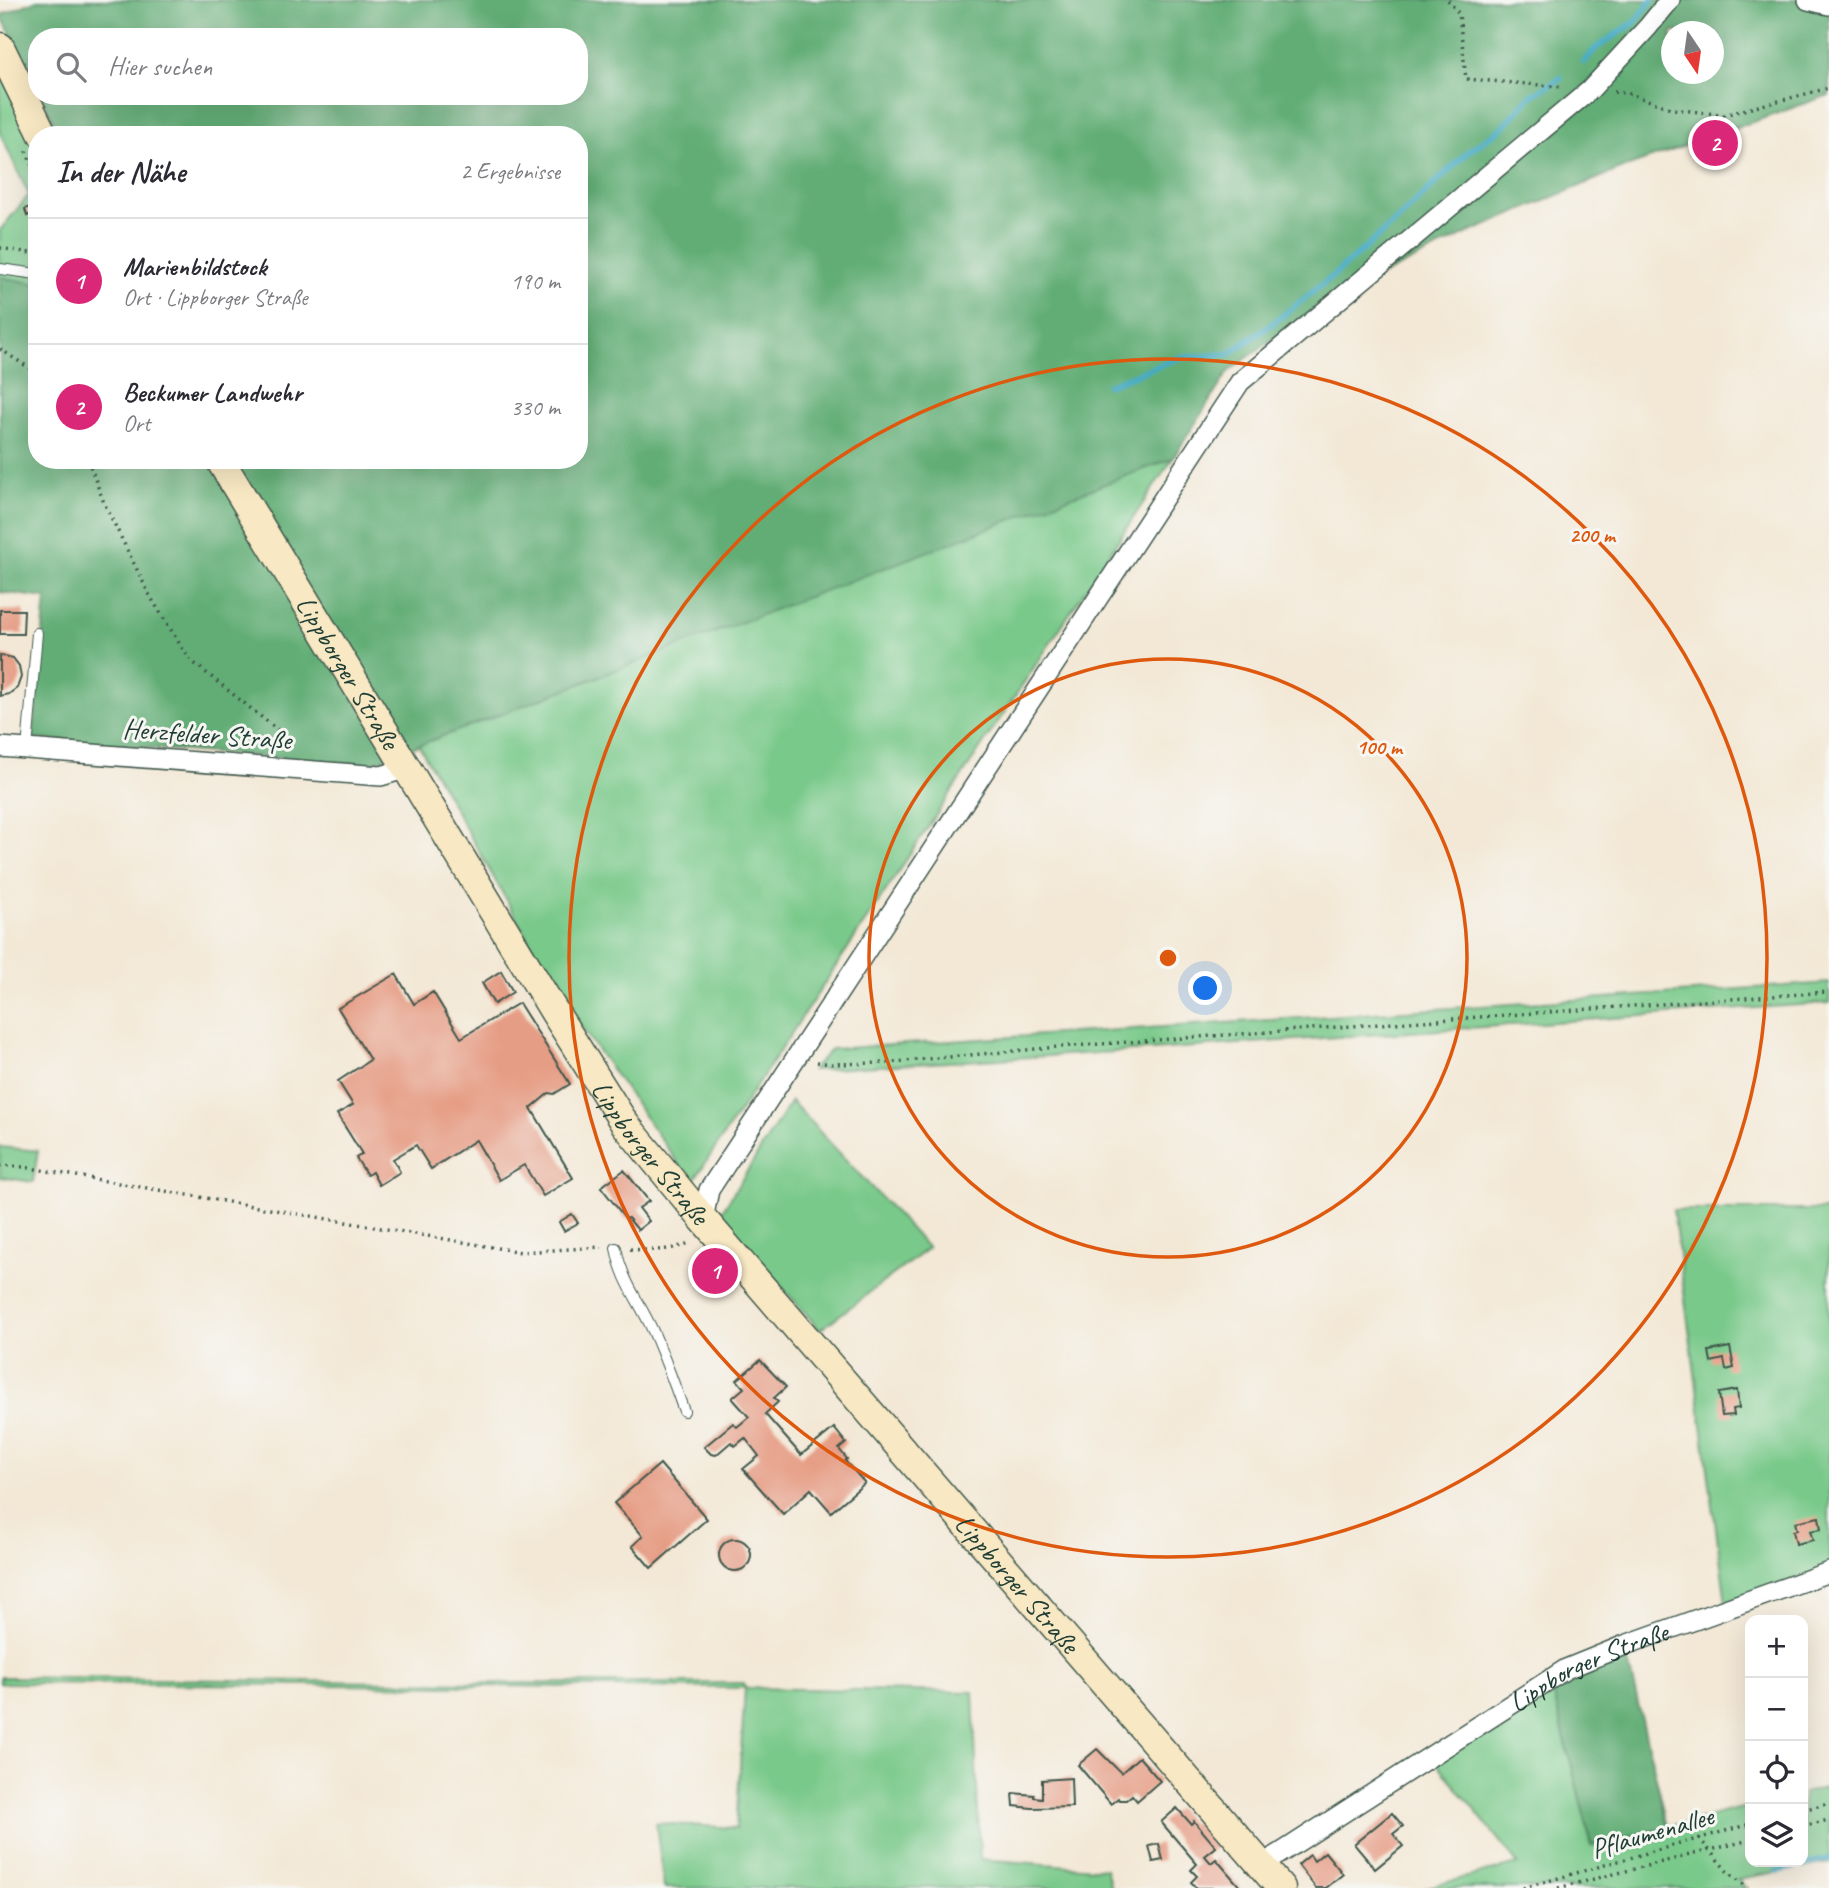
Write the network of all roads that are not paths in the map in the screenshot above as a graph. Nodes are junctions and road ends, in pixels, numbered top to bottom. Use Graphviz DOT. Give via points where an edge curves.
graph roads {
  1 [pos="1670,0"];
  2 [pos="1808,0"];
  3 [pos="1829,5"];
  4 [pos="0,47"];
  5 [pos="28,104"];
  6 [pos="28,105"];
  7 [pos="39,126"];
  8 [pos="0,270"];
  9 [pos="28,273"];
  10 [pos="225,469"];
  11 [pos="37,633"];
  12 [pos="0,747"];
  13 [pos="27,749"];
  14 [pos="408,768"];
  15 [pos="703,1219"];
  16 [pos="616,1248"];
  17 [pos="684,1411"];
  18 [pos="1829,1572"];
  19 [pos="1262,1865"];
  20 [pos="1282,1888"];
  1 -- 15 [label="street" via="1590,90 1240,382 709,1190"];
  2 -- 3 [label="street"];
  4 -- 5 [label="street"];
  6 -- 7 [label="street"];
  8 -- 9 [label="lane"];
  10 -- 14 [label="street, Lippborger Straße"];
  11 -- 13 [label="lane"];
  12 -- 13 [label="street, Herzfelder Straße"];
  13 -- 14 [label="street, Herzfelder Straße" via="381,776"];
  14 -- 15 [label="street, Lippborger Straße" via="625,1124"];
  15 -- 19 [label="street, Lippborger Straße"];
  16 -- 17 [label="lane" via="627,1285 652,1328"];
  18 -- 19 [label="street, Lippborger Straße" via="1625,1644 1566,1670"];
  19 -- 20 [label="street, Lippborger Straße"];
}
